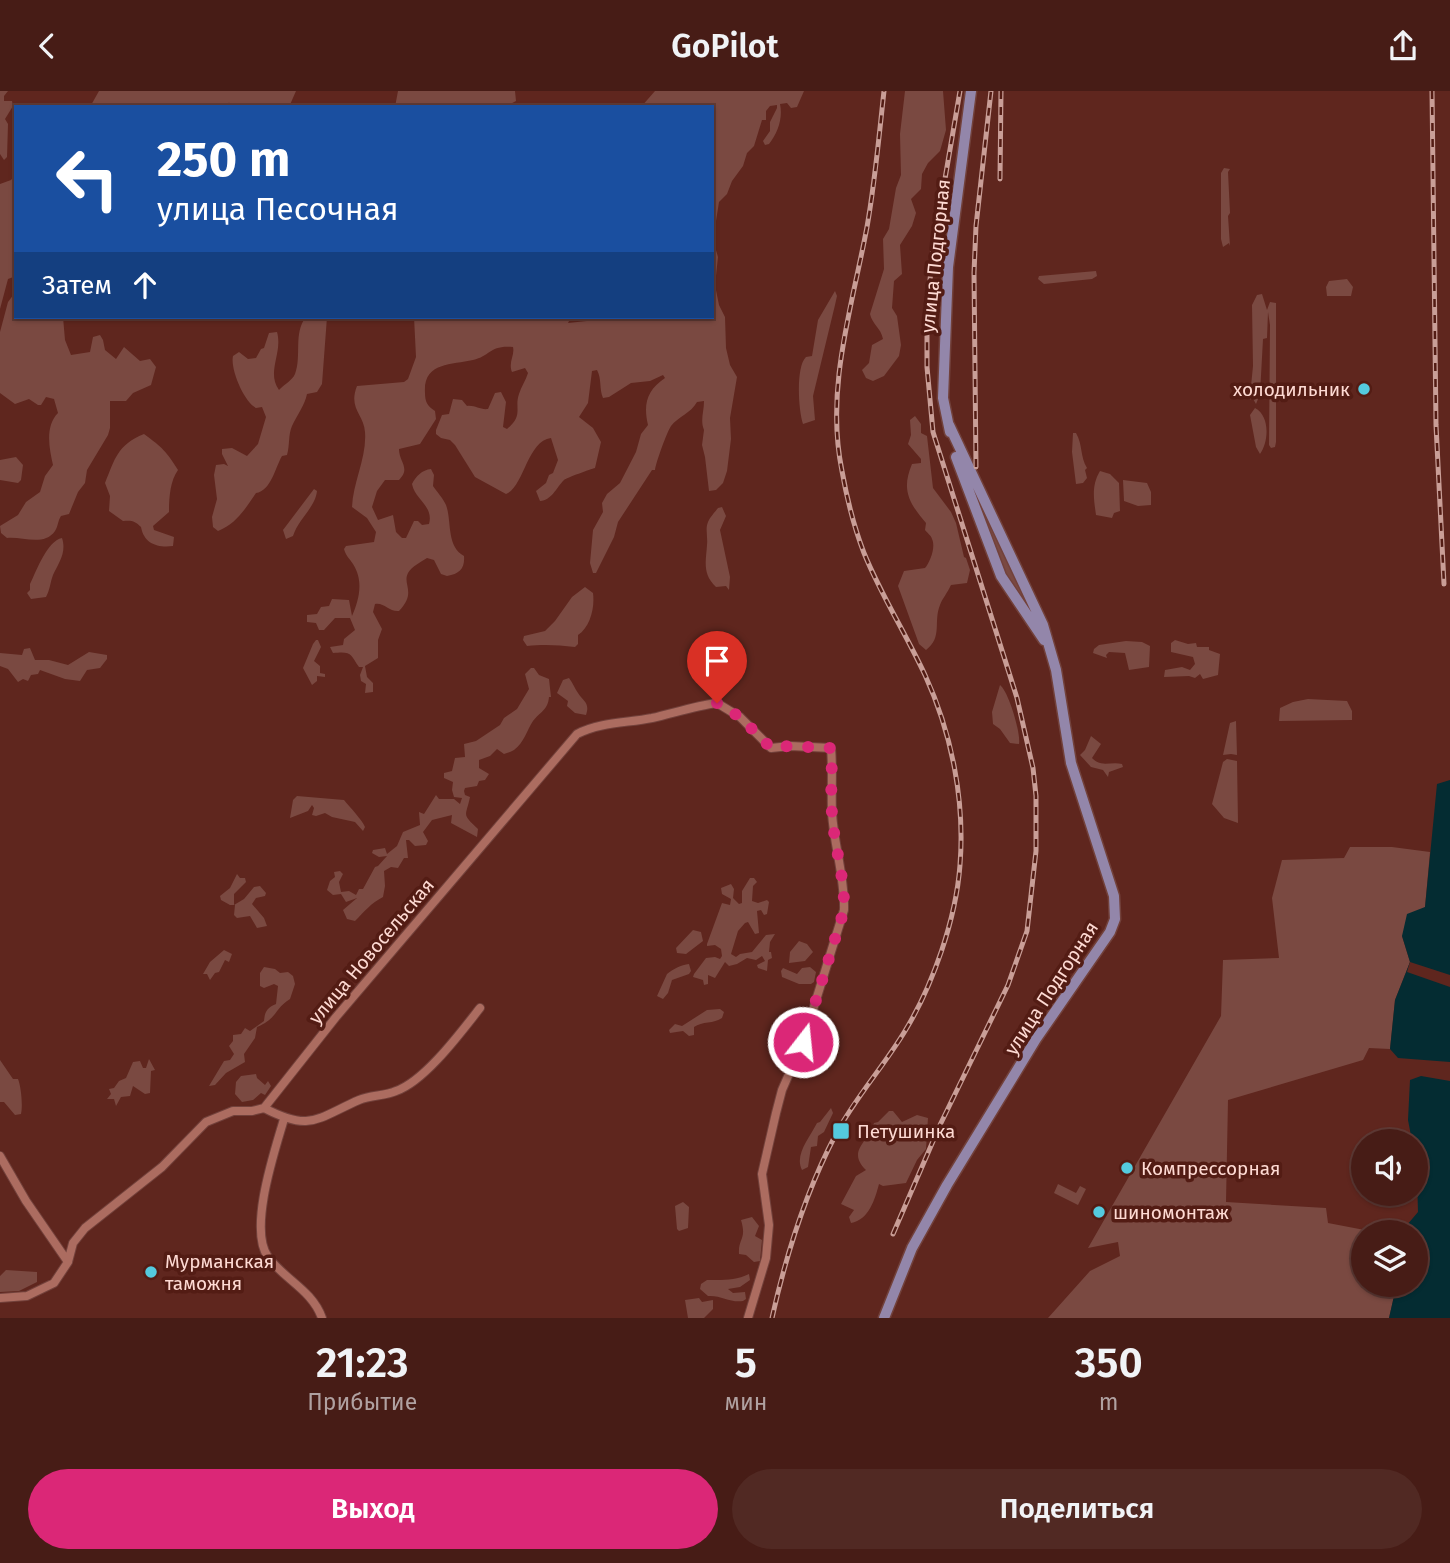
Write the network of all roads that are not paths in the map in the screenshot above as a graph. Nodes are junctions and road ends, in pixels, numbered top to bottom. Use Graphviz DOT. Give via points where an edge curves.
graph roads {
  1 [pos="971,91"];
  2 [pos="948,425"];
  3 [pos="1051,652"];
  4 [pos="480,1008"];
  5 [pos="264,1108"];
  6 [pos="284,1119"];
  7 [pos="0,1156"];
  8 [pos="68,1262"];
  9 [pos="0,1298"];
  10 [pos="322,1318"];
  11 [pos="748,1318"];
  12 [pos="884,1318"];
  1 -- 2 [label="main road, улица Подгорная" via="948,267 943,398"];
  2 -- 3 [label="main road, улица Подгорная" via="1039,615"];
  2 -- 3 [label="main road, улица Подгорная" via="1001,576"];
  3 -- 12 [label="main road, улица Подгорная" via="1071,763 1114,896 1115,919 1036,1039 922,1229"];
  4 -- 6 [label="street" via="430,1068 398,1091 362,1099 308,1123"];
  5 -- 6 [label="street"];
  5 -- 8 [label="street" via="233,1111 206,1122 162,1167 85,1228 73,1243"];
  5 -- 11 [label="street, улица Новосельская" via="577,734 594,726 717,703 740,717 771,748 831,748 832,812 845,888 844,910 776,1113 762,1174 769,1225 766,1258"];
  6 -- 10 [label="street" via="265,1184 261,1236 267,1256 304,1290"];
  7 -- 8 [label="street"];
  8 -- 9 [label="street" via="54,1283 27,1296"];
}
